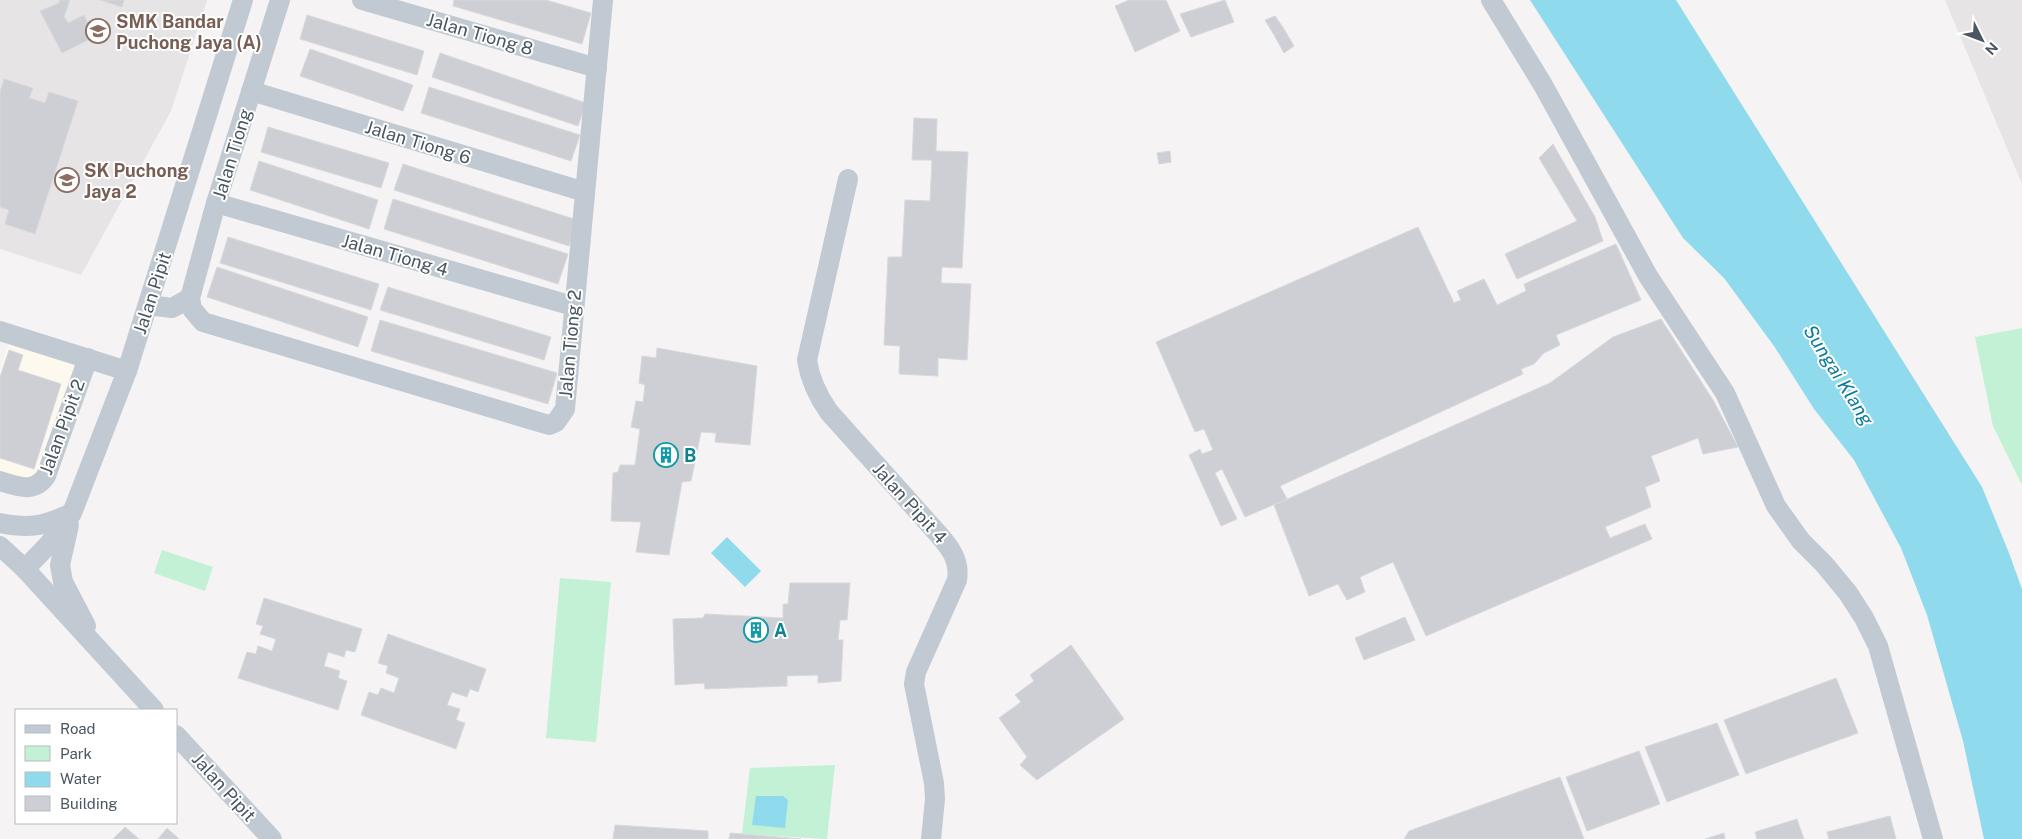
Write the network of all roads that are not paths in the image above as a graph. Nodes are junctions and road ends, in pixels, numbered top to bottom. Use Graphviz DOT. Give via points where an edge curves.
graph roads {
  1 [pos="243,0"];
  2 [pos="280,0"];
  3 [pos="362,0"];
  4 [pos="602,0"];
  5 [pos="1491,0"];
  6 [pos="597,68"];
  7 [pos="251,92"];
  8 [pos="848,179"];
  9 [pos="585,192"];
  10 [pos="216,203"];
  11 [pos="191,304"];
  12 [pos="148,305"];
  13 [pos="573,306"];
  14 [pos="0,331"];
  15 [pos="88,358"];
  16 [pos="127,371"];
  17 [pos="0,481"];
  18 [pos="72,513"];
  19 [pos="0,523"];
  20 [pos="0,546"];
  21 [pos="25,569"];
  22 [pos="98,649"];
  23 [pos="153,709"];
  24 [pos="178,737"];
  25 [pos="272,839"];
  26 [pos="931,839"];
  27 [pos="1933,839"];
  1 -- 12 [label="street, Jalan Pipit"];
  2 -- 7 [label="street, Jalan Tiong"];
  3 -- 6 [label="street, Jalan Tiong 8"];
  4 -- 6 [label="street, Jalan Tiong 2"];
  5 -- 27 [label="street" via="1648,276 1725,393 1776,506 1864,618 1878,646"];
  6 -- 9 [label="street, Jalan Tiong 2"];
  7 -- 9 [label="street, Jalan Tiong 6"];
  7 -- 10 [label="street, Jalan Tiong"];
  8 -- 26 [label="street, Jalan Pipit 4" via="807,360 817,394 829,412 940,536 956,559 957,580 916,672 914,684 934,783"];
  9 -- 13 [label="street, Jalan Tiong 2"];
  10 -- 11 [label="street, Jalan Tiong"];
  10 -- 13 [label="street, Jalan Tiong 4"];
  11 -- 12 [label="street" via="172,308"];
  11 -- 13 [label="street, Jalan Tiong 2" via="204,322 549,425 556,422 564,409"];
  12 -- 16 [label="street, Jalan Pipit"];
  14 -- 15 [label="street"];
  15 -- 16 [label="street"];
  15 -- 17 [label="street, Jalan Pipit 2" via="41,483 26,488"];
  16 -- 18 [label="street, Jalan Pipit"];
  18 -- 19 [label="street" via="45,525 30,527"];
  18 -- 21 [label="street, Jalan Pipit"];
  18 -- 22 [label="street" via="60,565 63,582"];
  20 -- 21 [label="street"];
  21 -- 22 [label="street"];
  22 -- 23 [label="street"];
  24 -- 25 [label="street, Jalan Pipit"];
}
